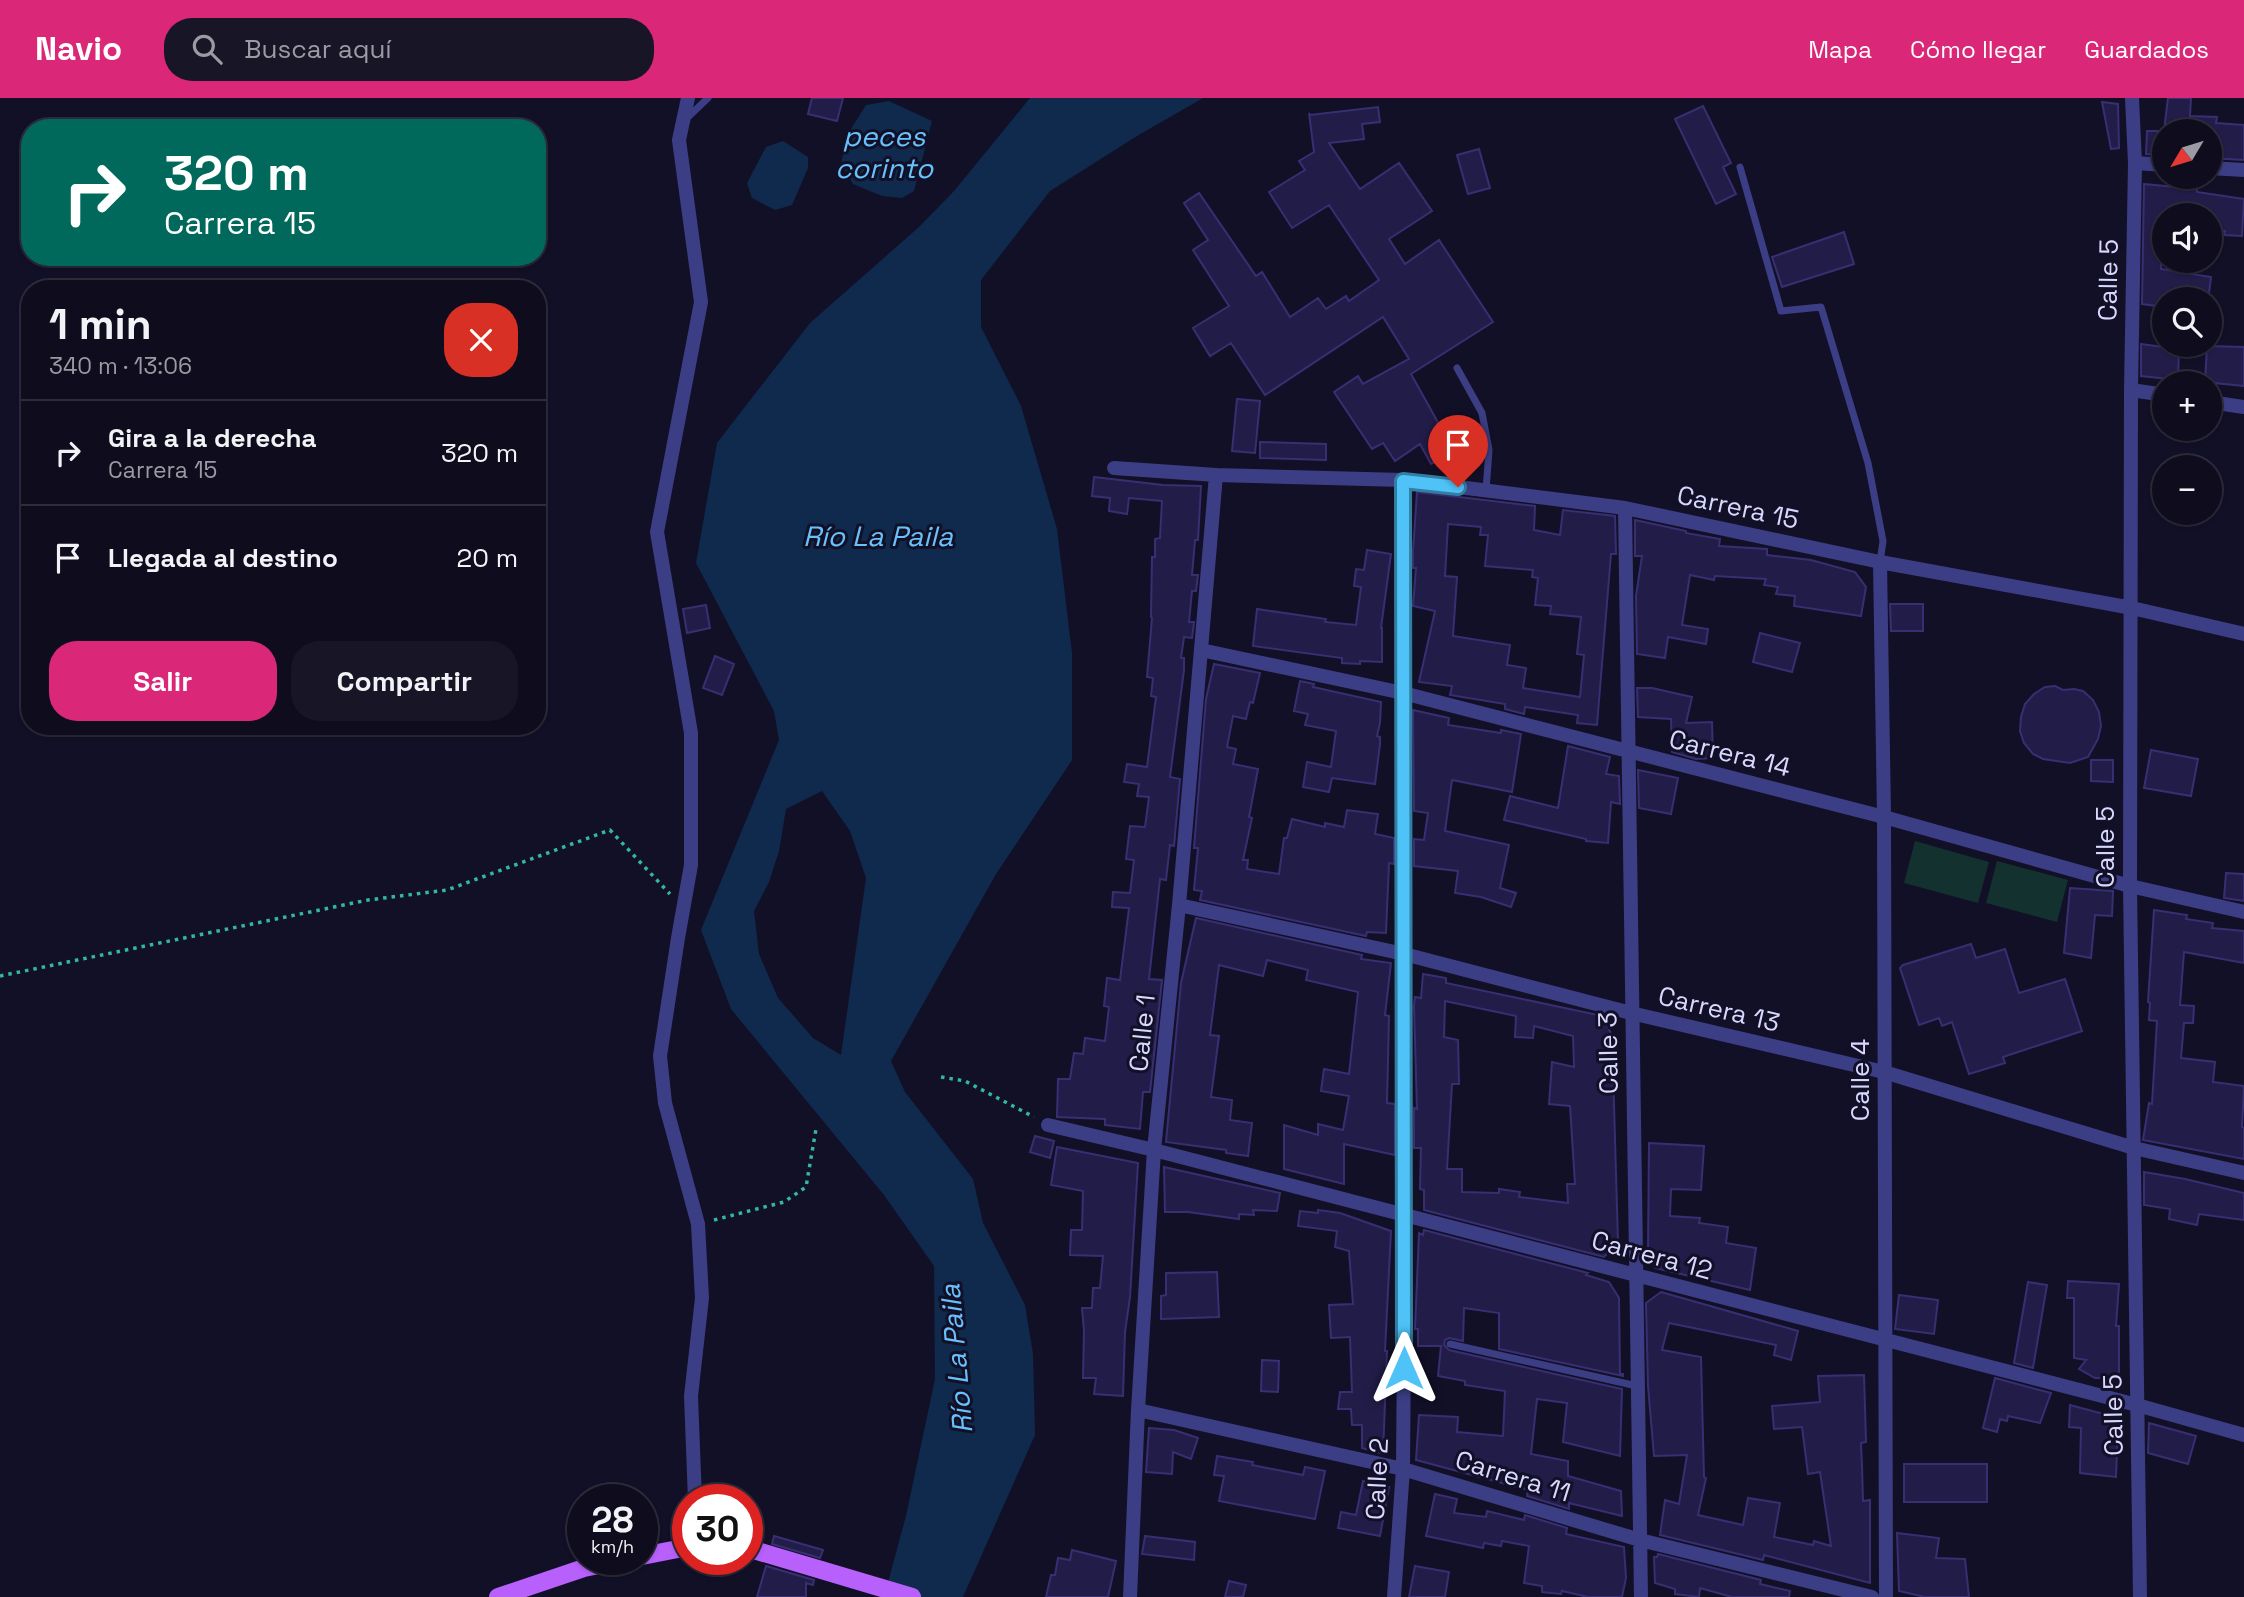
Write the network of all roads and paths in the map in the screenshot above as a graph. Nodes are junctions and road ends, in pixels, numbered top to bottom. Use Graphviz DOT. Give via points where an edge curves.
graph roads {
  1 [pos="688,98"];
  2 [pos="708,98"];
  3 [pos="2132,98"];
  4 [pos="683,122"];
  5 [pos="2135,163"];
  6 [pos="2152,164"];
  7 [pos="1740,167"];
  8 [pos="2222,169"];
  9 [pos="2244,170"];
  10 [pos="1457,368"];
  11 [pos="2131,390"];
  12 [pos="2152,393"];
  13 [pos="2222,404"];
  14 [pos="2244,407"];
  15 [pos="1114,468"];
  16 [pos="1216,475"];
  17 [pos="1403,481"];
  18 [pos="1486,490"];
  19 [pos="1625,508"];
  20 [pos="1880,562"];
  21 [pos="2132,608"];
  22 [pos="2244,634"];
  23 [pos="1201,650"];
  24 [pos="1403,693"];
  25 [pos="1627,752"];
  26 [pos="1884,817"];
  27 [pos="2130,886"];
  28 [pos="1179,905"];
  29 [pos="683,908"];
  30 [pos="2244,912"];
  31 [pos="1404,954"];
  32 [pos="0,976"];
  33 [pos="1632,1013"];
  34 [pos="1884,1072"];
  35 [pos="941,1077"];
  36 [pos="1048,1125"];
  37 [pos="816,1129"];
  38 [pos="2134,1148"];
  39 [pos="1154,1150"];
  40 [pos="2244,1173"];
  41 [pos="1405,1216"];
  42 [pos="698,1224"];
  43 [pos="1636,1276"];
  44 [pos="1886,1341"];
  45 [pos="1450,1344"];
  46 [pos="1638,1387"];
  47 [pos="2137,1405"];
  48 [pos="1138,1410"];
  49 [pos="2244,1435"];
  50 [pos="1404,1469"];
  51 [pos="694,1484"];
  52 [pos="1640,1540"];
  53 [pos="763,1553"];
  54 [pos="567,1575"];
  55 [pos="498,1597"];
  56 [pos="912,1597"];
  57 [pos="1130,1597"];
  58 [pos="1394,1597"];
  59 [pos="1641,1597"];
  60 [pos="1872,1597"];
  61 [pos="1886,1597"];
  62 [pos="2140,1597"];
  1 -- 4 [label="street"];
  2 -- 4 [label="lane"];
  3 -- 5 [label="street, Calle 5"];
  4 -- 29 [label="street" via="679,140 701,302 657,532 691,733 691,865"];
  5 -- 6 [label="street"];
  5 -- 11 [label="street, Calle 5"];
  7 -- 20 [label="lane" via="1781,311 1821,307 1868,463 1883,541"];
  8 -- 9 [label="street"];
  10 -- 18 [label="lane" via="1482,413 1489,450"];
  11 -- 12 [label="street"];
  11 -- 21 [label="street, Calle 5"];
  13 -- 14 [label="street"];
  15 -- 16 [label="street, Carrera 15"];
  16 -- 17 [label="street, Carrera 15"];
  16 -- 23 [label="street, Calle 1"];
  17 -- 18 [label="street, Carrera 15"];
  17 -- 24 [label="street, Calle 2"];
  18 -- 19 [label="street, Carrera 15"];
  19 -- 20 [label="street, Carrera 15"];
  19 -- 25 [label="street, Calle 3"];
  20 -- 21 [label="street, Carrera 15"];
  20 -- 26 [label="street, Calle 4"];
  21 -- 22 [label="street, Carrera 15"];
  21 -- 27 [label="street, Calle 5"];
  23 -- 24 [label="street, Carrera 14"];
  23 -- 28 [label="street, Calle 1"];
  24 -- 25 [label="street, Carrera 14"];
  24 -- 31 [label="street, Calle 2"];
  25 -- 26 [label="street, Carrera 14"];
  25 -- 33 [label="street, Calle 3"];
  26 -- 27 [label="street, Carrera 14"];
  26 -- 34 [label="street, Calle 4"];
  27 -- 30 [label="street, Carrera 14"];
  27 -- 38 [label="street, Calle 5"];
  28 -- 31 [label="street, Carrera 13"];
  28 -- 39 [label="street, Calle 1"];
  29 -- 32 [label="path" via="610,830 447,890 368,900"];
  29 -- 42 [label="street" via="660,1056 665,1103"];
  31 -- 33 [label="street, Carrera 13"];
  31 -- 41 [label="street, Calle 2"];
  33 -- 34 [label="street, Carrera 13"];
  33 -- 43 [label="street, Calle 3"];
  34 -- 38 [label="street, Carrera 13"];
  34 -- 44 [label="street, Calle 4"];
  35 -- 36 [label="path" via="965,1081"];
  36 -- 39 [label="street, Carrera 12"];
  37 -- 42 [label="path" via="806,1187 784,1202"];
  38 -- 40 [label="street, Carrera 13"];
  38 -- 47 [label="street, Calle 5"];
  39 -- 41 [label="street, Carrera 12"];
  39 -- 48 [label="street, Calle 1"];
  41 -- 43 [label="street, Carrera 12"];
  41 -- 50 [label="street, Calle 2"];
  42 -- 51 [label="street" via="702,1298 691,1396"];
  43 -- 44 [label="street, Carrera 12"];
  43 -- 46 [label="street, Calle 3"];
  44 -- 47 [label="street, Carrera 12"];
  44 -- 61 [label="street, Calle 4"];
  45 -- 46 [label="lane"];
  46 -- 52 [label="street, Calle 3"];
  47 -- 49 [label="street, Carrera 12"];
  47 -- 62 [label="street, Calle 5"];
  48 -- 50 [label="street, Carrera 11"];
  48 -- 57 [label="street, Calle 1"];
  50 -- 52 [label="street, Carrera 11"];
  50 -- 58 [label="street, Calle 2"];
  52 -- 59 [label="street, Calle 3"];
  52 -- 60 [label="street, Carrera 11"];
  53 -- 56 [label="main road"];
  54 -- 55 [label="main road"];
}
